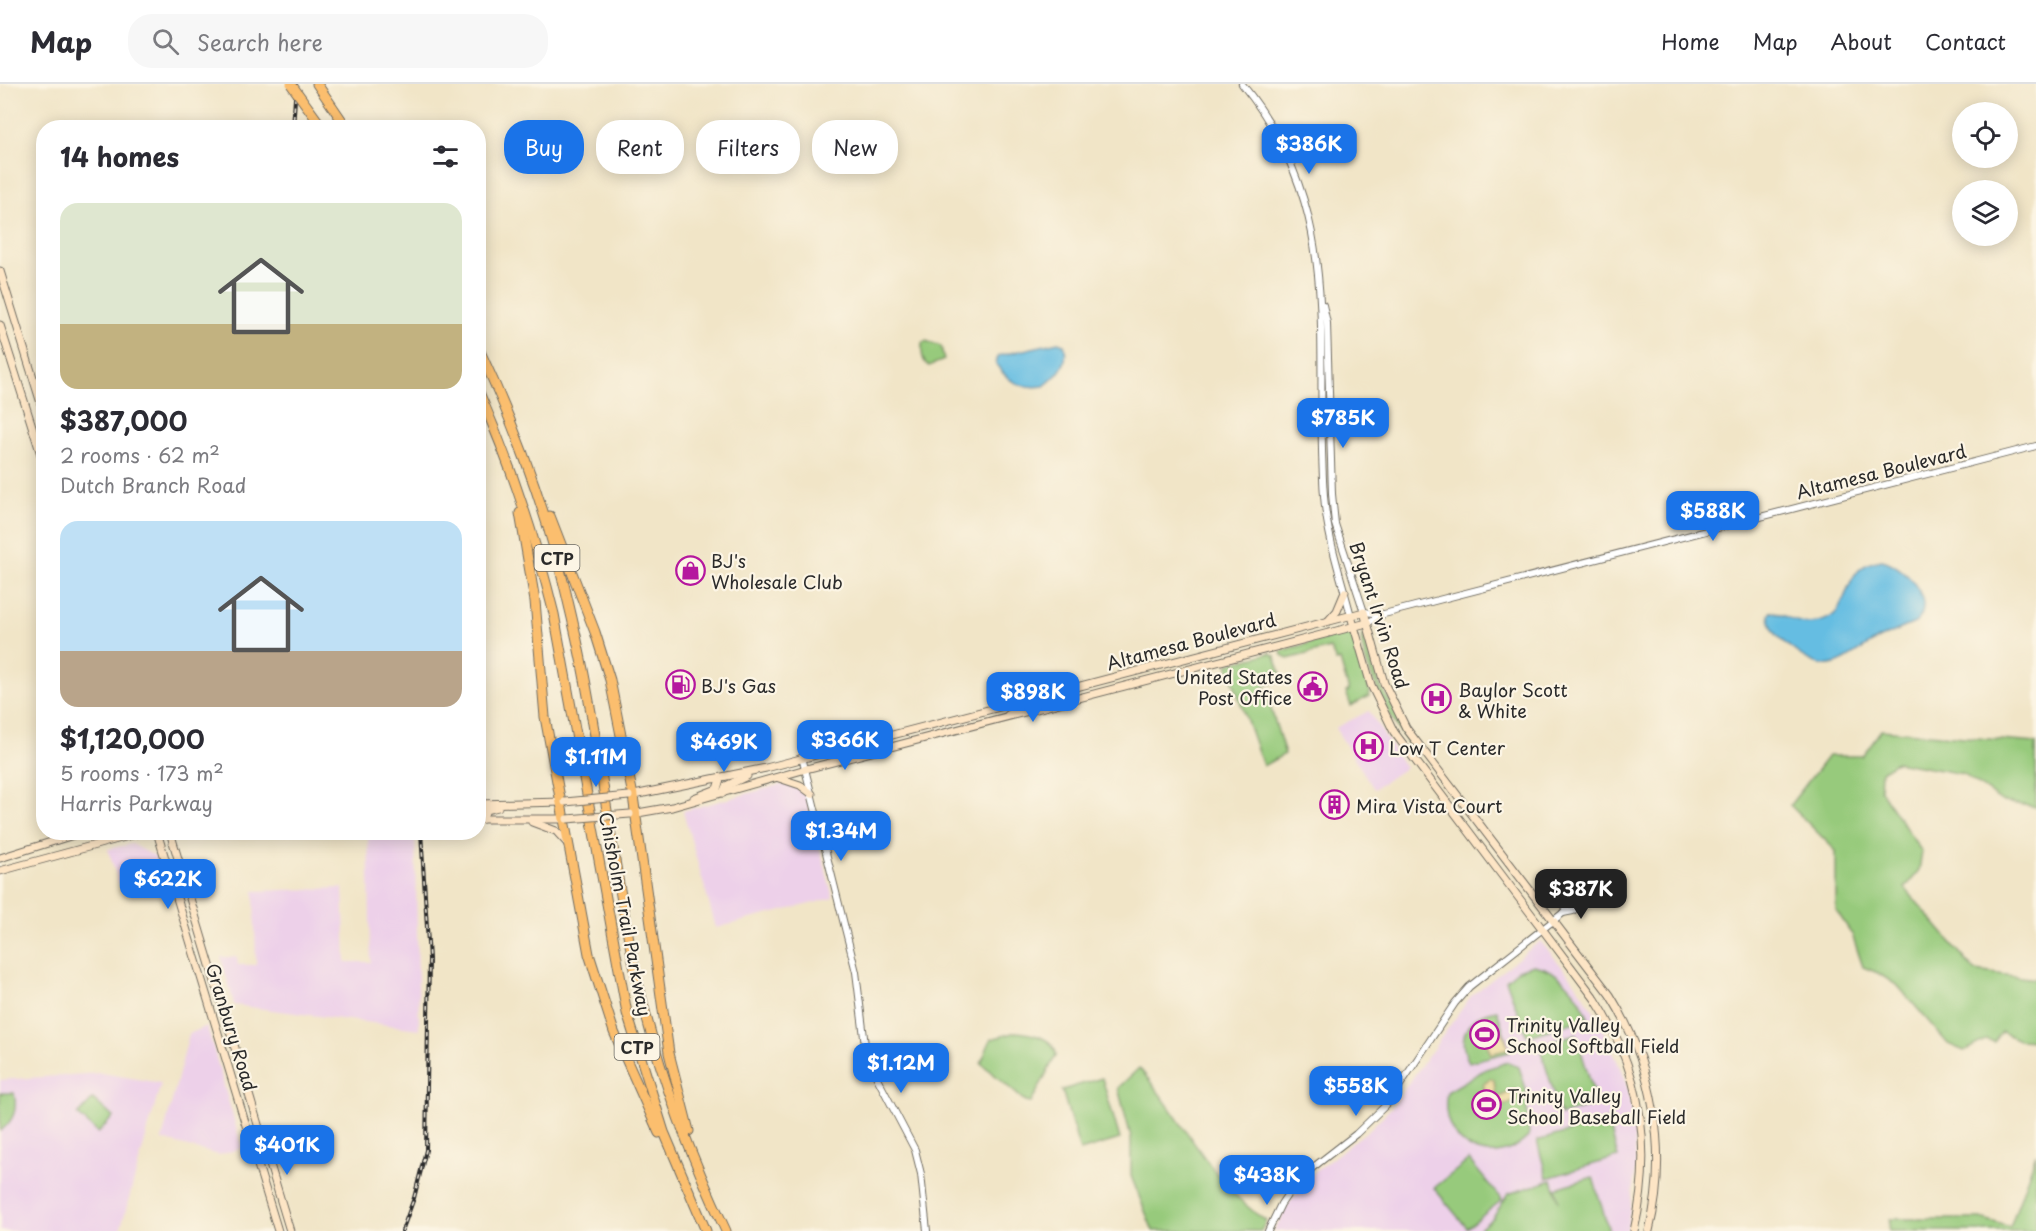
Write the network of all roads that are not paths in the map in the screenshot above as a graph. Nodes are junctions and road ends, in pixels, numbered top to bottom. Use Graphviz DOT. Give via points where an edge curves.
graph roads {
  1 [pos="291,84"];
  2 [pos="316,84"];
  3 [pos="1242,84"];
  4 [pos="318,120"];
  5 [pos="341,120"];
  6 [pos="0,271"];
  7 [pos="0,325"];
  8 [pos="1325,364"];
  9 [pos="486,366"];
  10 [pos="36,387"];
  11 [pos="486,410"];
  12 [pos="36,439"];
  13 [pos="2036,446"];
  14 [pos="530,471"];
  15 [pos="512,475"];
  16 [pos="1345,592"];
  17 [pos="1364,612"];
  18 [pos="1384,614"];
  19 [pos="1351,616"];
  20 [pos="1327,622"];
  21 [pos="1367,623"];
  22 [pos="1354,627"];
  23 [pos="1039,697"];
  24 [pos="1007,717"];
  25 [pos="802,757"];
  26 [pos="806,769"];
  27 [pos="753,771"];
  28 [pos="777,778"];
  29 [pos="720,779"];
  30 [pos="723,792"];
  31 [pos="812,794"];
  32 [pos="631,796"];
  33 [pos="562,802"];
  34 [pos="486,804"];
  35 [pos="509,804"];
  36 [pos="672,807"];
  37 [pos="486,810"];
  38 [pos="633,814"];
  39 [pos="486,819"];
  40 [pos="565,819"];
  41 [pos="527,820"];
  42 [pos="57,840"];
  43 [pos="113,840"];
  44 [pos="159,840"];
  45 [pos="172,840"];
  46 [pos="567,843"];
  47 [pos="41,845"];
  48 [pos="0,858"];
  49 [pos="45,858"];
  50 [pos="0,872"];
  51 [pos="1581,899"];
  52 [pos="194,914"];
  53 [pos="183,916"];
  54 [pos="1554,920"];
  55 [pos="1543,929"];
  56 [pos="254,1108"];
  57 [pos="242,1112"];
  58 [pos="685,1184"];
  59 [pos="718,1216"];
  60 [pos="290,1229"];
  61 [pos="278,1230"];
  62 [pos="706,1231"];
  63 [pos="726,1231"];
  64 [pos="927,1231"];
  65 [pos="1268,1231"];
  66 [pos="1634,1231"];
  67 [pos="1649,1231"];
  1 -- 4 [label="highway, bridge"];
  2 -- 5 [label="highway"];
  3 -- 8 [label="street, Bryant Irvin Road" via="1277,134 1301,187 1314,236 1327,323"];
  6 -- 10 [label="main road"];
  7 -- 12 [label="main road"];
  8 -- 16 [label="street, Bryant Irvin Road" via="1324,497"];
  8 -- 17 [label="street, Bryant Irvin Road" via="1335,524"];
  9 -- 14 [label="highway, Chisholm Trail Parkway / CTP"];
  11 -- 15 [label="highway, Chisholm Trail Parkway / CTP"];
  13 -- 18 [label="street, Altamesa Boulevard"];
  14 -- 32 [label="highway" via="595,632 610,680"];
  14 -- 59 [label="highway, Chisholm Trail Parkway / CTP" via="576,635 642,998 676,1112"];
  15 -- 33 [label="highway" via="532,582 542,694"];
  15 -- 58 [label="highway, Chisholm Trail Parkway / CTP" via="554,614 627,1013 652,1097"];
  16 -- 19 [label="street, Bryant Irvin Road"];
  16 -- 20 [label="main road"];
  17 -- 18 [label="street, Altamesa Boulevard"];
  17 -- 19 [label="main road, Altamesa Boulevard"];
  17 -- 21 [label="main road, Bryant Irvin Road"];
  18 -- 21 [label="street, Altamesa Boulevard"];
  19 -- 20 [label="main road, Altamesa Boulevard"];
  19 -- 22 [label="main road, Bryant Irvin Road"];
  20 -- 23 [label="main road, Altamesa Boulevard"];
  21 -- 22 [label="main road, Altamesa Boulevard"];
  21 -- 54 [label="main road, Bryant Irvin Road" via="1384,683 1406,728"];
  22 -- 24 [label="main road, Altamesa Boulevard"];
  22 -- 55 [label="main road, Bryant Irvin Road" via="1373,691 1394,732"];
  23 -- 24 [label="main road" via="1037,703 1012,711"];
  23 -- 25 [label="main road, Altamesa Boulevard"];
  24 -- 26 [label="main road, Altamesa Boulevard"];
  25 -- 26 [label="street"];
  25 -- 27 [label="main road, Altamesa Boulevard"];
  26 -- 28 [label="main road, Altamesa Boulevard"];
  26 -- 31 [label="street"];
  27 -- 29 [label="main road, Altamesa Boulevard"];
  27 -- 30 [label="main road" via="726,786"];
  28 -- 30 [label="main road, Altamesa Boulevard"];
  28 -- 31 [label="main road" via="800,785"];
  29 -- 32 [label="main road, Altamesa Boulevard"];
  29 -- 36 [label="main road" via="717,789"];
  30 -- 36 [label="main road, Altamesa Boulevard"];
  31 -- 64 [label="street" via="856,972 866,1044 874,1072 915,1150"];
  32 -- 33 [label="main road, Altamesa Boulevard, bridge"];
  32 -- 38 [label="highway"];
  33 -- 35 [label="main road, Altamesa Boulevard"];
  33 -- 40 [label="highway"];
  34 -- 35 [label="main road, Altamesa Boulevard"];
  35 -- 37 [label="main road"];
  36 -- 38 [label="main road, Altamesa Boulevard"];
  38 -- 40 [label="main road, Altamesa Boulevard, bridge"];
  38 -- 59 [label="highway" via="671,1063"];
  39 -- 41 [label="main road, Altamesa Boulevard"];
  40 -- 41 [label="main road, Altamesa Boulevard"];
  40 -- 46 [label="highway"];
  41 -- 46 [label="main road" via="556,831"];
  42 -- 47 [label="main road"];
  43 -- 49 [label="main road"];
  44 -- 53 [label="main road, Granbury Road"];
  45 -- 52 [label="main road, Granbury Road"];
  46 -- 58 [label="highway" via="589,954 607,1013 642,1098"];
  47 -- 48 [label="main road"];
  47 -- 49 [label="main road"];
  49 -- 50 [label="main road"];
  51 -- 54 [label="street"];
  52 -- 53 [label="main road"];
  52 -- 56 [label="main road, Granbury Road"];
  53 -- 57 [label="main road, Granbury Road"];
  54 -- 55 [label="street"];
  54 -- 67 [label="main road, Bryant Irvin Road" via="1619,1010 1644,1069 1653,1106 1658,1165"];
  55 -- 65 [label="street" via="1487,971 1459,999 1388,1103 1356,1134 1298,1179"];
  55 -- 66 [label="main road, Bryant Irvin Road" via="1607,1018 1631,1071 1644,1141 1643,1182"];
  56 -- 57 [label="main road"];
  56 -- 60 [label="main road, Granbury Road"];
  57 -- 61 [label="main road, Granbury Road"];
  58 -- 62 [label="highway, Chisholm Trail Parkway / CTP"];
  59 -- 63 [label="highway, Chisholm Trail Parkway / CTP"];
  60 -- 61 [label="main road"];
}
